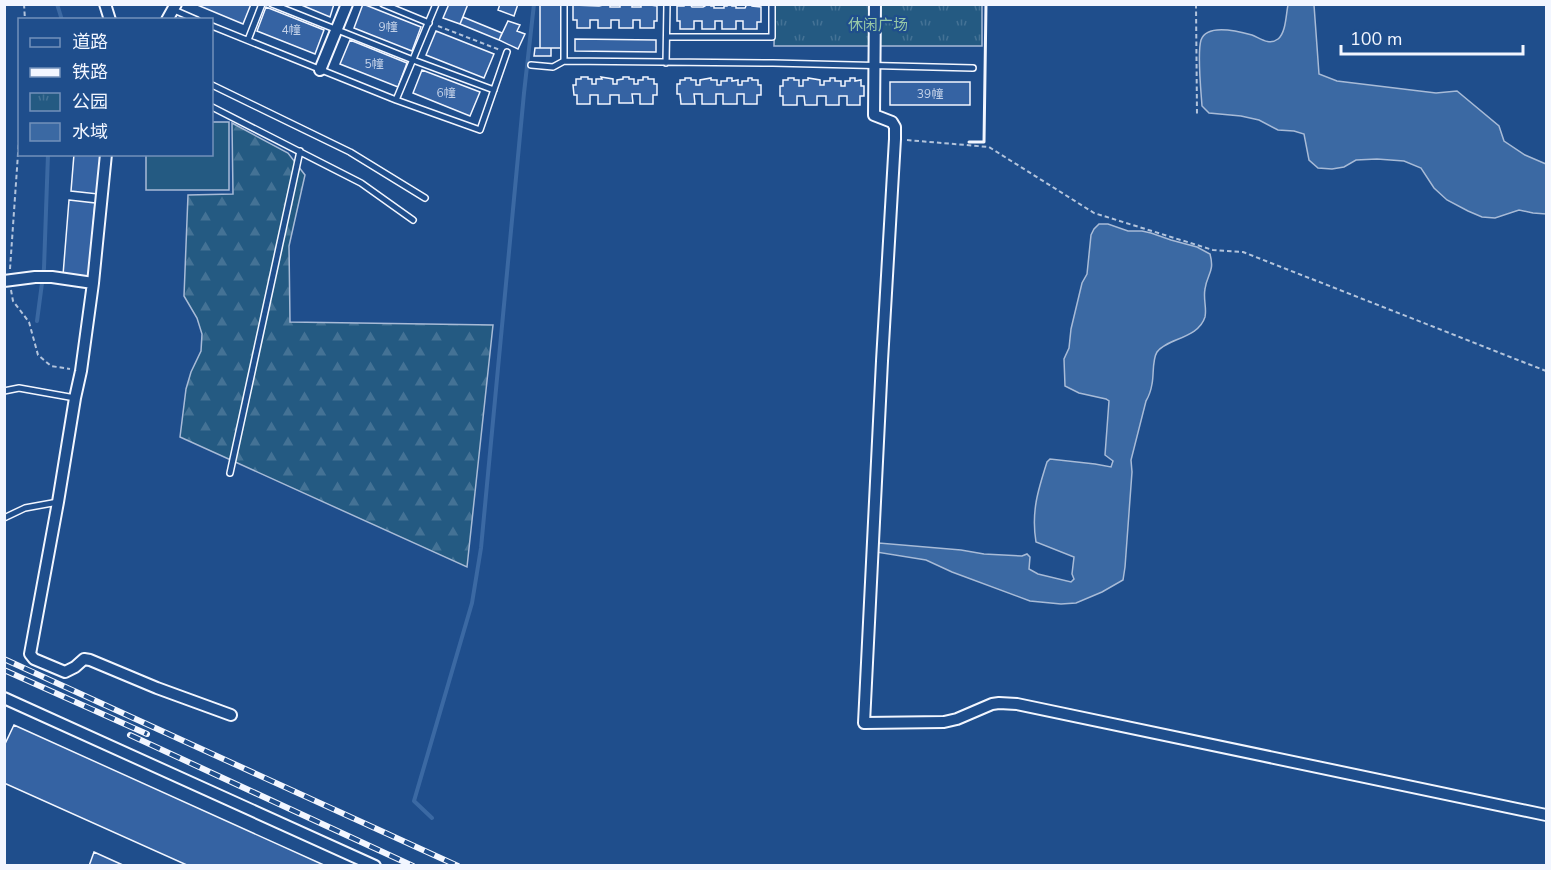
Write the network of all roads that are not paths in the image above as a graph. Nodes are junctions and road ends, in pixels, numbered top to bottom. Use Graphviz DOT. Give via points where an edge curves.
graph roads {
  1 [pos="262,4"];
  2 [pos="272,4"];
  3 [pos="347,4"];
  4 [pos="383,4"];
  5 [pos="436,4"];
  6 [pos="564,4"];
  7 [pos="667,4"];
  8 [pos="772,4"];
  9 [pos="875,4"];
  10 [pos="172,11"];
  11 [pos="191,18"];
  12 [pos="429,23"];
  13 [pos="213,26"];
  14 [pos="337,30"];
  15 [pos="667,37"];
  16 [pos="248,40"];
  17 [pos="507,52"];
  18 [pos="413,60"];
  19 [pos="564,61"];
  20 [pos="666,63"];
  21 [pos="531,65"];
  22 [pos="875,67"];
  23 [pos="973,68"];
  24 [pos="320,70"];
  25 [pos="213,85"];
  26 [pos="494,90"];
  27 [pos="396,100"];
  28 [pos="213,108"];
  29 [pos="300,151"];
  30 [pos="106,156"];
  31 [pos="425,198"];
  32 [pos="413,220"];
  33 [pos="7,281"];
  34 [pos="93,283"];
  35 [pos="4,391"];
  36 [pos="75,398"];
  37 [pos="230,473"];
  38 [pos="58,502"];
  39 [pos="4,518"];
  40 [pos="4,698"];
  41 [pos="231,715"];
  42 [pos="1546,815"];
  43 [pos="375,866"];
  1 -- 16 [label="lane"];
  2 -- 14 [label="lane"];
  3 -- 14 [label="street"];
  4 -- 12 [label="lane"];
  5 -- 12 [label="lane"];
  6 -- 19 [label="lane"];
  7 -- 15 [label="lane"];
  8 -- 15 [label="lane" via="771,37"];
  9 -- 22 [label="street"];
  10 -- 11 [label="lane"];
  12 -- 18 [label="lane"];
  13 -- 16 [label="lane"];
  14 -- 18 [label="lane"];
  14 -- 24 [label="street"];
  15 -- 20 [label="lane"];
  16 -- 24 [label="lane"];
  17 -- 26 [label="lane"];
  18 -- 26 [label="lane"];
  18 -- 27 [label="lane"];
  19 -- 20 [label="lane"];
  19 -- 21 [label="lane" via="553,67"];
  20 -- 22 [label="lane"];
  22 -- 23 [label="lane"];
  22 -- 42 [label="street" via="874,115 892,122 895,139 864,723 944,722 992,704 1017,704"];
  24 -- 27 [label="lane"];
  25 -- 31 [label="lane" via="350,152"];
  26 -- 27 [label="lane" via="480,130"];
  28 -- 29 [label="lane"];
  29 -- 32 [label="lane" via="361,183"];
  29 -- 37 [label="lane"];
  30 -- 34 [label="street"];
  33 -- 34 [label="street" via="52,277"];
  34 -- 36 [label="street"];
  35 -- 36 [label="lane" via="19,388"];
  36 -- 38 [label="street"];
  38 -- 39 [label="lane" via="25,508"];
  38 -- 41 [label="street" via="30,654 34,659 65,672 84,659 90,660"];
  40 -- 43 [label="street"];
}
